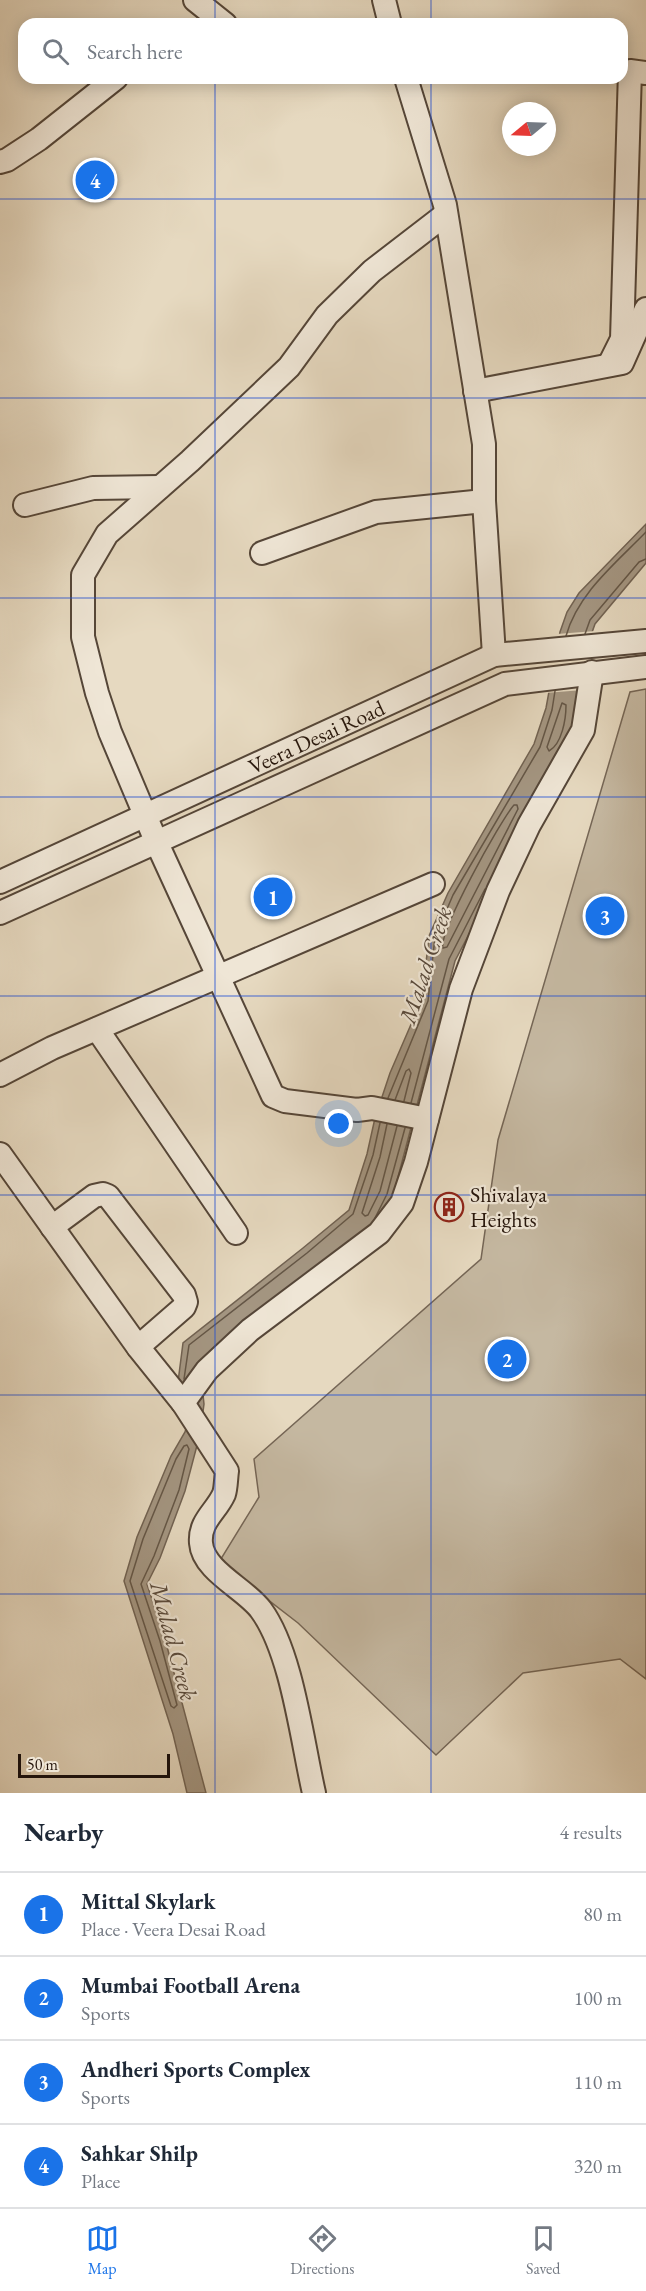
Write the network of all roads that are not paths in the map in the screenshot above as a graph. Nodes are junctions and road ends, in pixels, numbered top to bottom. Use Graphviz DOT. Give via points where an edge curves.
graph roads {
  1 [pos="195,0"];
  2 [pos="384,0"];
  3 [pos="218,18"];
  4 [pos="388,18"];
  5 [pos="646,73"];
  6 [pos="108,84"];
  7 [pos="408,84"];
  8 [pos="0,162"];
  9 [pos="446,214"];
  10 [pos="646,309"];
  11 [pos="609,366"];
  12 [pos="475,391"];
  13 [pos="160,487"];
  14 [pos="484,501"];
  15 [pos="25,506"];
  16 [pos="262,553"];
  17 [pos="646,641"];
  18 [pos="494,655"];
  19 [pos="646,666"];
  20 [pos="586,673"];
  21 [pos="146,815"];
  22 [pos="157,842"];
  23 [pos="0,882"];
  24 [pos="433,884"];
  25 [pos="0,913"];
  26 [pos="217,977"];
  27 [pos="97,1029"];
  28 [pos="0,1075"];
  29 [pos="420,1123"];
  30 [pos="0,1154"];
  31 [pos="52,1227"];
  32 [pos="236,1233"];
  33 [pos="138,1347"];
  34 [pos="183,1403"];
  35 [pos="314,1793"];
  1 -- 3 [label="street"];
  2 -- 4 [label="street"];
  5 -- 11 [label="street" via="630,71 622,339"];
  6 -- 8 [label="street" via="39,139"];
  7 -- 9 [label="street"];
  9 -- 12 [label="street"];
  9 -- 13 [label="street" via="372,271 327,315 289,367"];
  10 -- 11 [label="street" via="622,363"];
  11 -- 12 [label="street"];
  12 -- 14 [label="street" via="484,444"];
  13 -- 15 [label="street" via="93,488"];
  13 -- 21 [label="street" via="107,534 83,575 83,637 89,665 111,732"];
  14 -- 16 [label="street" via="376,512"];
  14 -- 18 [label="street"];
  17 -- 18 [label="street, Veera Desai Road"];
  18 -- 21 [label="street, Veera Desai Road"];
  19 -- 20 [label="street"];
  20 -- 22 [label="street" via="505,684"];
  20 -- 29 [label="street" via="583,730 529,825 498,891 461,989"];
  21 -- 22 [label="street"];
  21 -- 23 [label="street, Veera Desai Road"];
  22 -- 25 [label="street"];
  22 -- 26 [label="street"];
  24 -- 26 [label="street"];
  26 -- 27 [label="street"];
  26 -- 29 [label="street" via="273,1096"];
  27 -- 28 [label="street"];
  27 -- 32 [label="street"];
  29 -- 34 [label="street" via="402,1203 379,1233 250,1330 207,1370"];
  30 -- 31 [label="street"];
  31 -- 33 [label="street"];
  31 -- 33 [label="street" via="94,1196 108,1196 184,1295 184,1307"];
  33 -- 34 [label="street"];
  34 -- 35 [label="street" via="227,1471 224,1494 203,1524 201,1544 225,1578 260,1608 276,1637 299,1718"];
}
